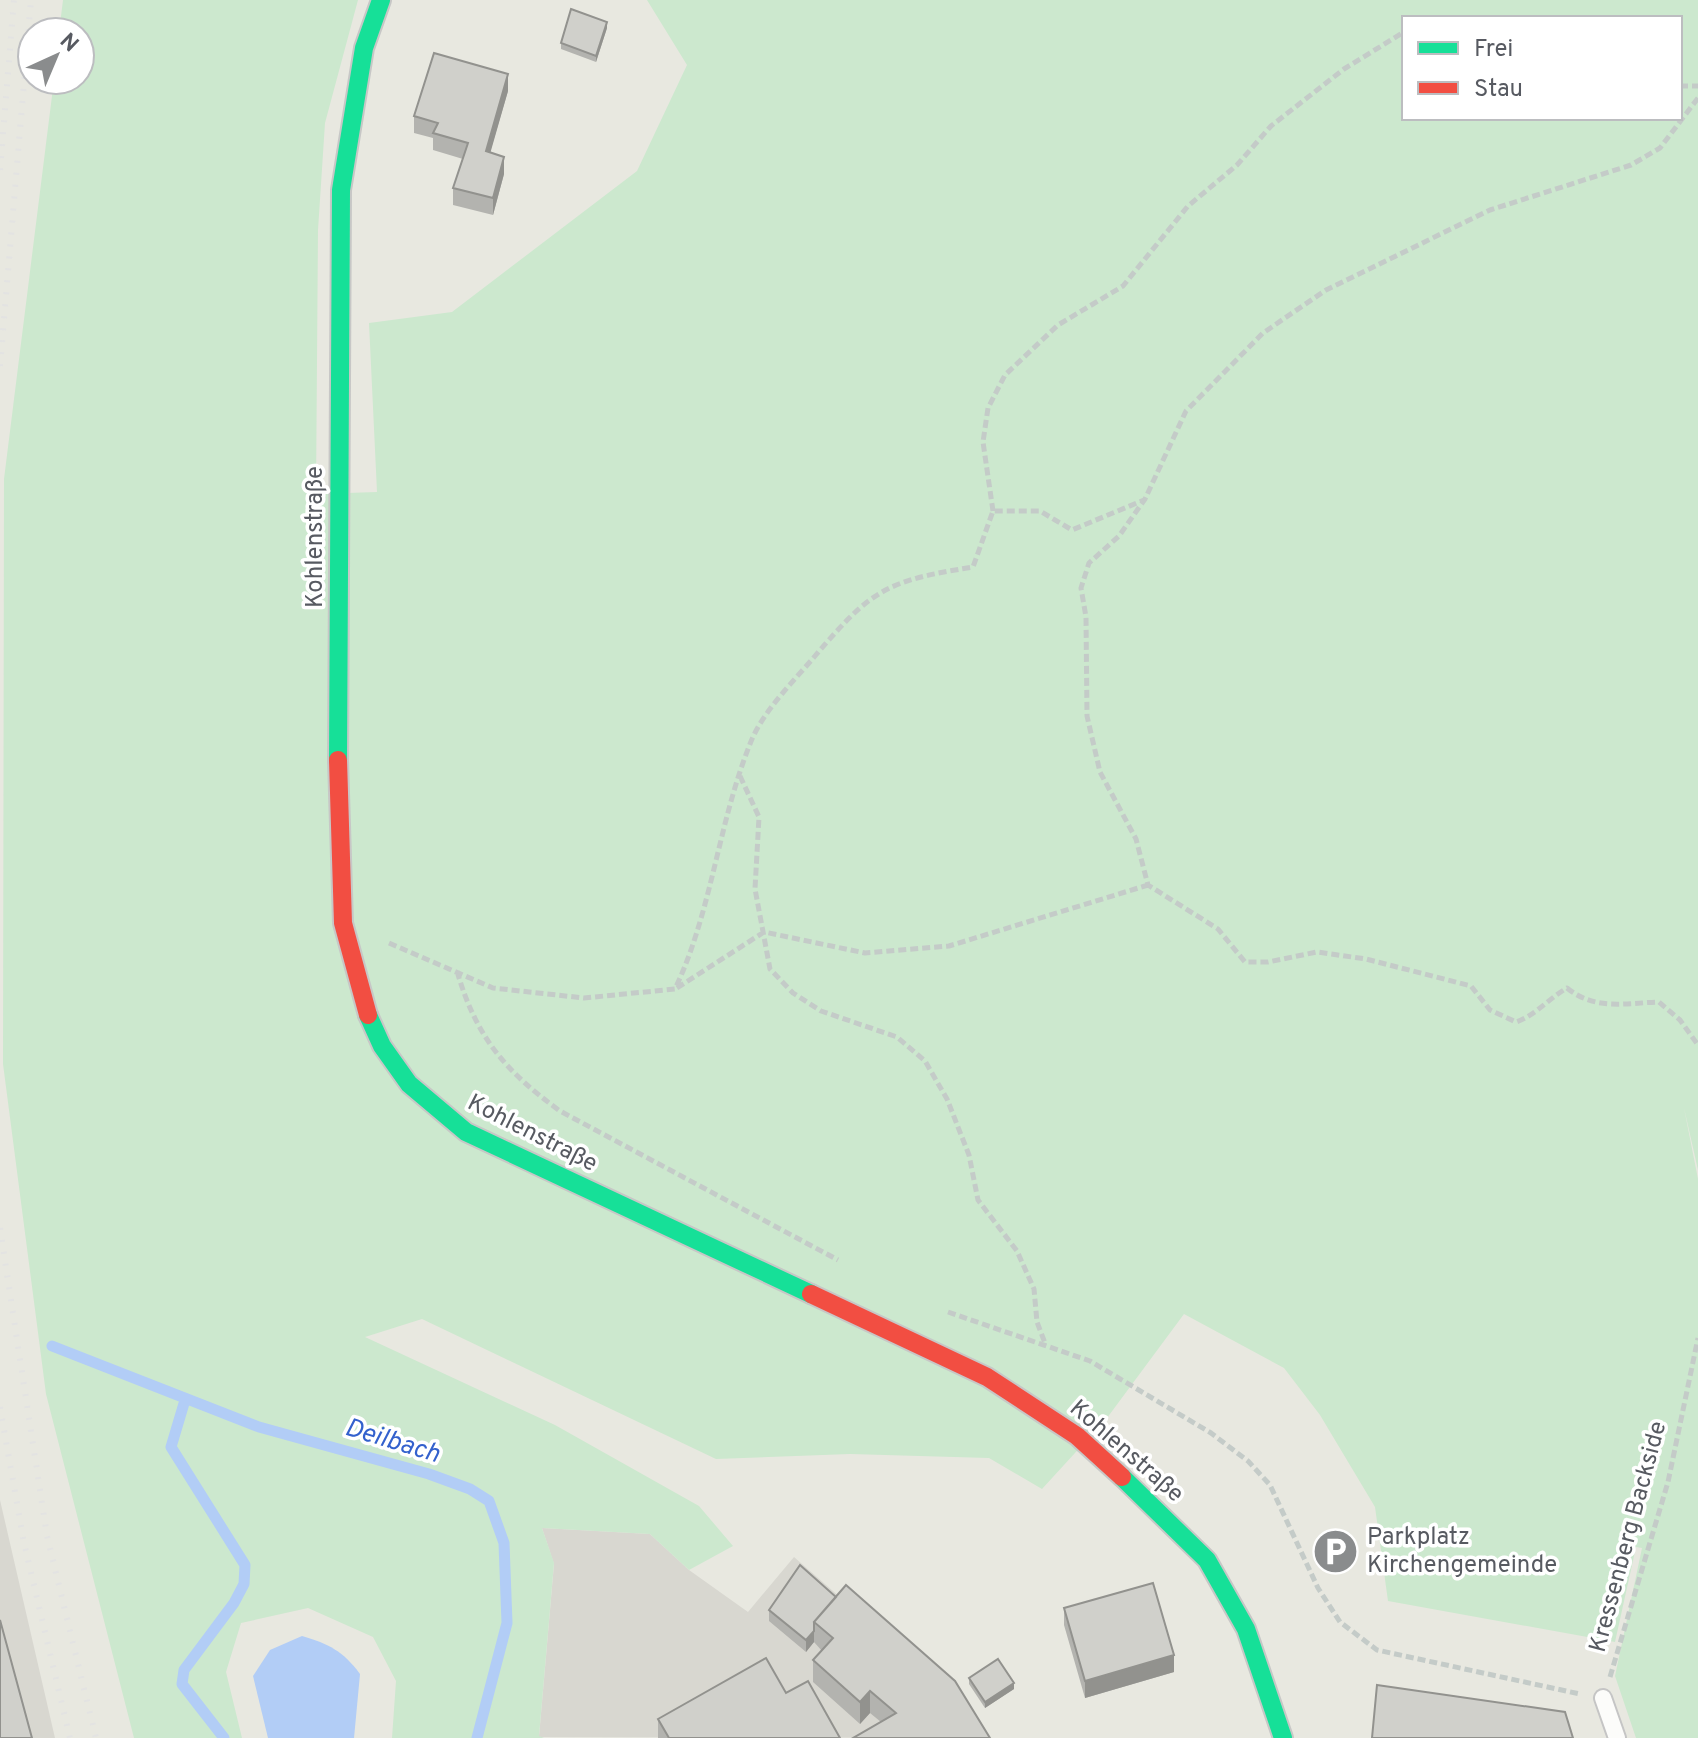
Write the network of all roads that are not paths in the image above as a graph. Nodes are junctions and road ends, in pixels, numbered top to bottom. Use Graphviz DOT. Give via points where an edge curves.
graph roads {
  1 [pos="381,0"];
  2 [pos="1603,1698"];
  3 [pos="1283,1738"];
  4 [pos="1617,1738"];
  1 -- 3 [label="main road, Kohlenstraße" via="364,48 341,190 338,795 343,923 366,1012 382,1046 409,1084 466,1132 987,1377 1077,1436 1207,1560 1246,1629"];
  2 -- 4 [label="lane"];
}
